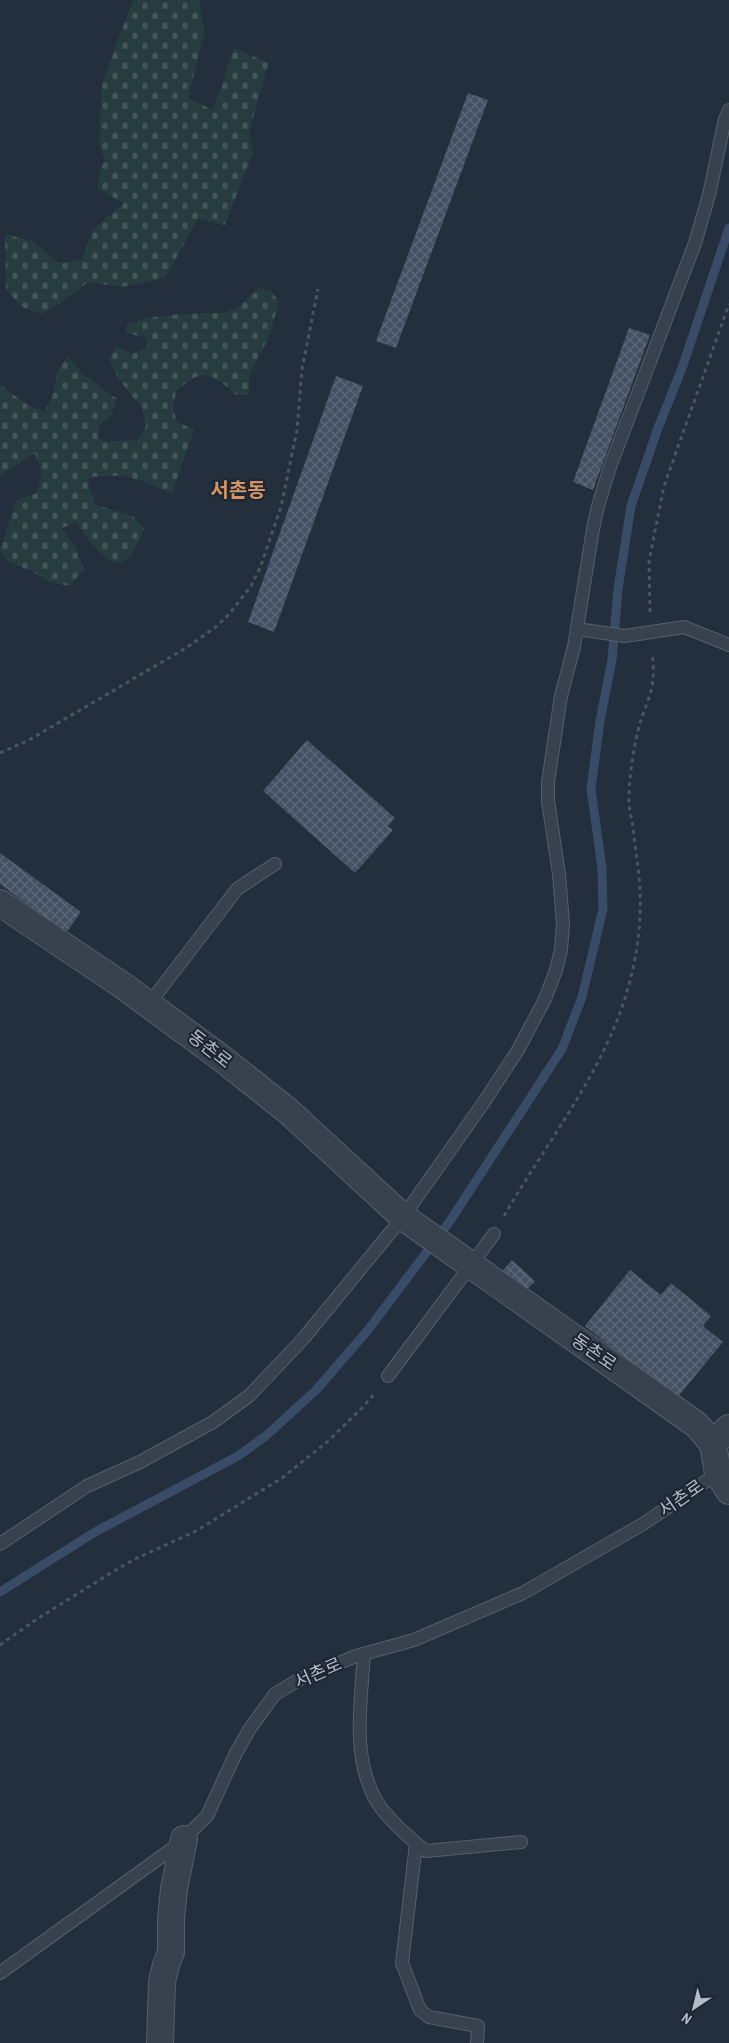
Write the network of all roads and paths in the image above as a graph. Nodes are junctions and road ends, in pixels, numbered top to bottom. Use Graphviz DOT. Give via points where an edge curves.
graph roads {
  1 [pos="729,110"];
  2 [pos="318,289"];
  3 [pos="729,304"];
  4 [pos="577,629"];
  5 [pos="651,632"];
  6 [pos="729,645"];
  7 [pos="0,753"];
  8 [pos="276,864"];
  9 [pos="0,903"];
  10 [pos="149,1004"];
  11 [pos="403,1217"];
  12 [pos="494,1234"];
  13 [pos="471,1265"];
  14 [pos="388,1376"];
  15 [pos="721,1436"];
  16 [pos="723,1482"];
  17 [pos="0,1544"];
  18 [pos="0,1645"];
  19 [pos="364,1654"];
  20 [pos="184,1839"];
  21 [pos="521,1842"];
  22 [pos="416,1844"];
  23 [pos="0,1973"];
  24 [pos="160,2043"];
  25 [pos="477,2043"];
  1 -- 4 [label="lane" via="710,195 695,243 598,506"];
  2 -- 7 [label="path" via="302,369 297,430 281,507 251,586 230,614 186,648 29,740"];
  3 -- 5 [label="path" via="664,486 649,561"];
  4 -- 5 [label="lane" via="625,636"];
  4 -- 11 [label="lane" via="561,696 548,782 562,924 556,970 545,999 518,1050 463,1135"];
  5 -- 6 [label="lane" via="684,627"];
  5 -- 12 [label="path" via="653,680 634,749 628,801 640,911 632,977 618,1019 592,1075"];
  8 -- 10 [label="lane" via="237,888"];
  9 -- 10 [label="street, 동촌로"];
  10 -- 11 [label="street, 동촌로" via="288,1111"];
  11 -- 13 [label="street, 동촌로"];
  11 -- 17 [label="lane" via="303,1339 249,1396 213,1422 140,1462 87,1486"];
  12 -- 13 [label="lane"];
  13 -- 14 [label="lane"];
  13 -- 15 [label="street, 동촌로" via="697,1425"];
  14 -- 18 [label="path" via="347,1424 282,1478 196,1531 109,1574"];
  15 -- 16 [label="street"];
  16 -- 19 [label="lane, 서촌로" via="523,1593 414,1640"];
  19 -- 20 [label="lane, 서촌로" via="300,1679 275,1694 235,1755 207,1816"];
  19 -- 22 [label="lane" via="360,1745 365,1772 377,1802"];
  20 -- 23 [label="lane, 서촌로"];
  20 -- 24 [label="street" via="174,1890 171,1952 162,1982"];
  21 -- 22 [label="lane" via="426,1851"];
  22 -- 25 [label="lane" via="402,1963 420,2010 429,2017 478,2026"];
}
